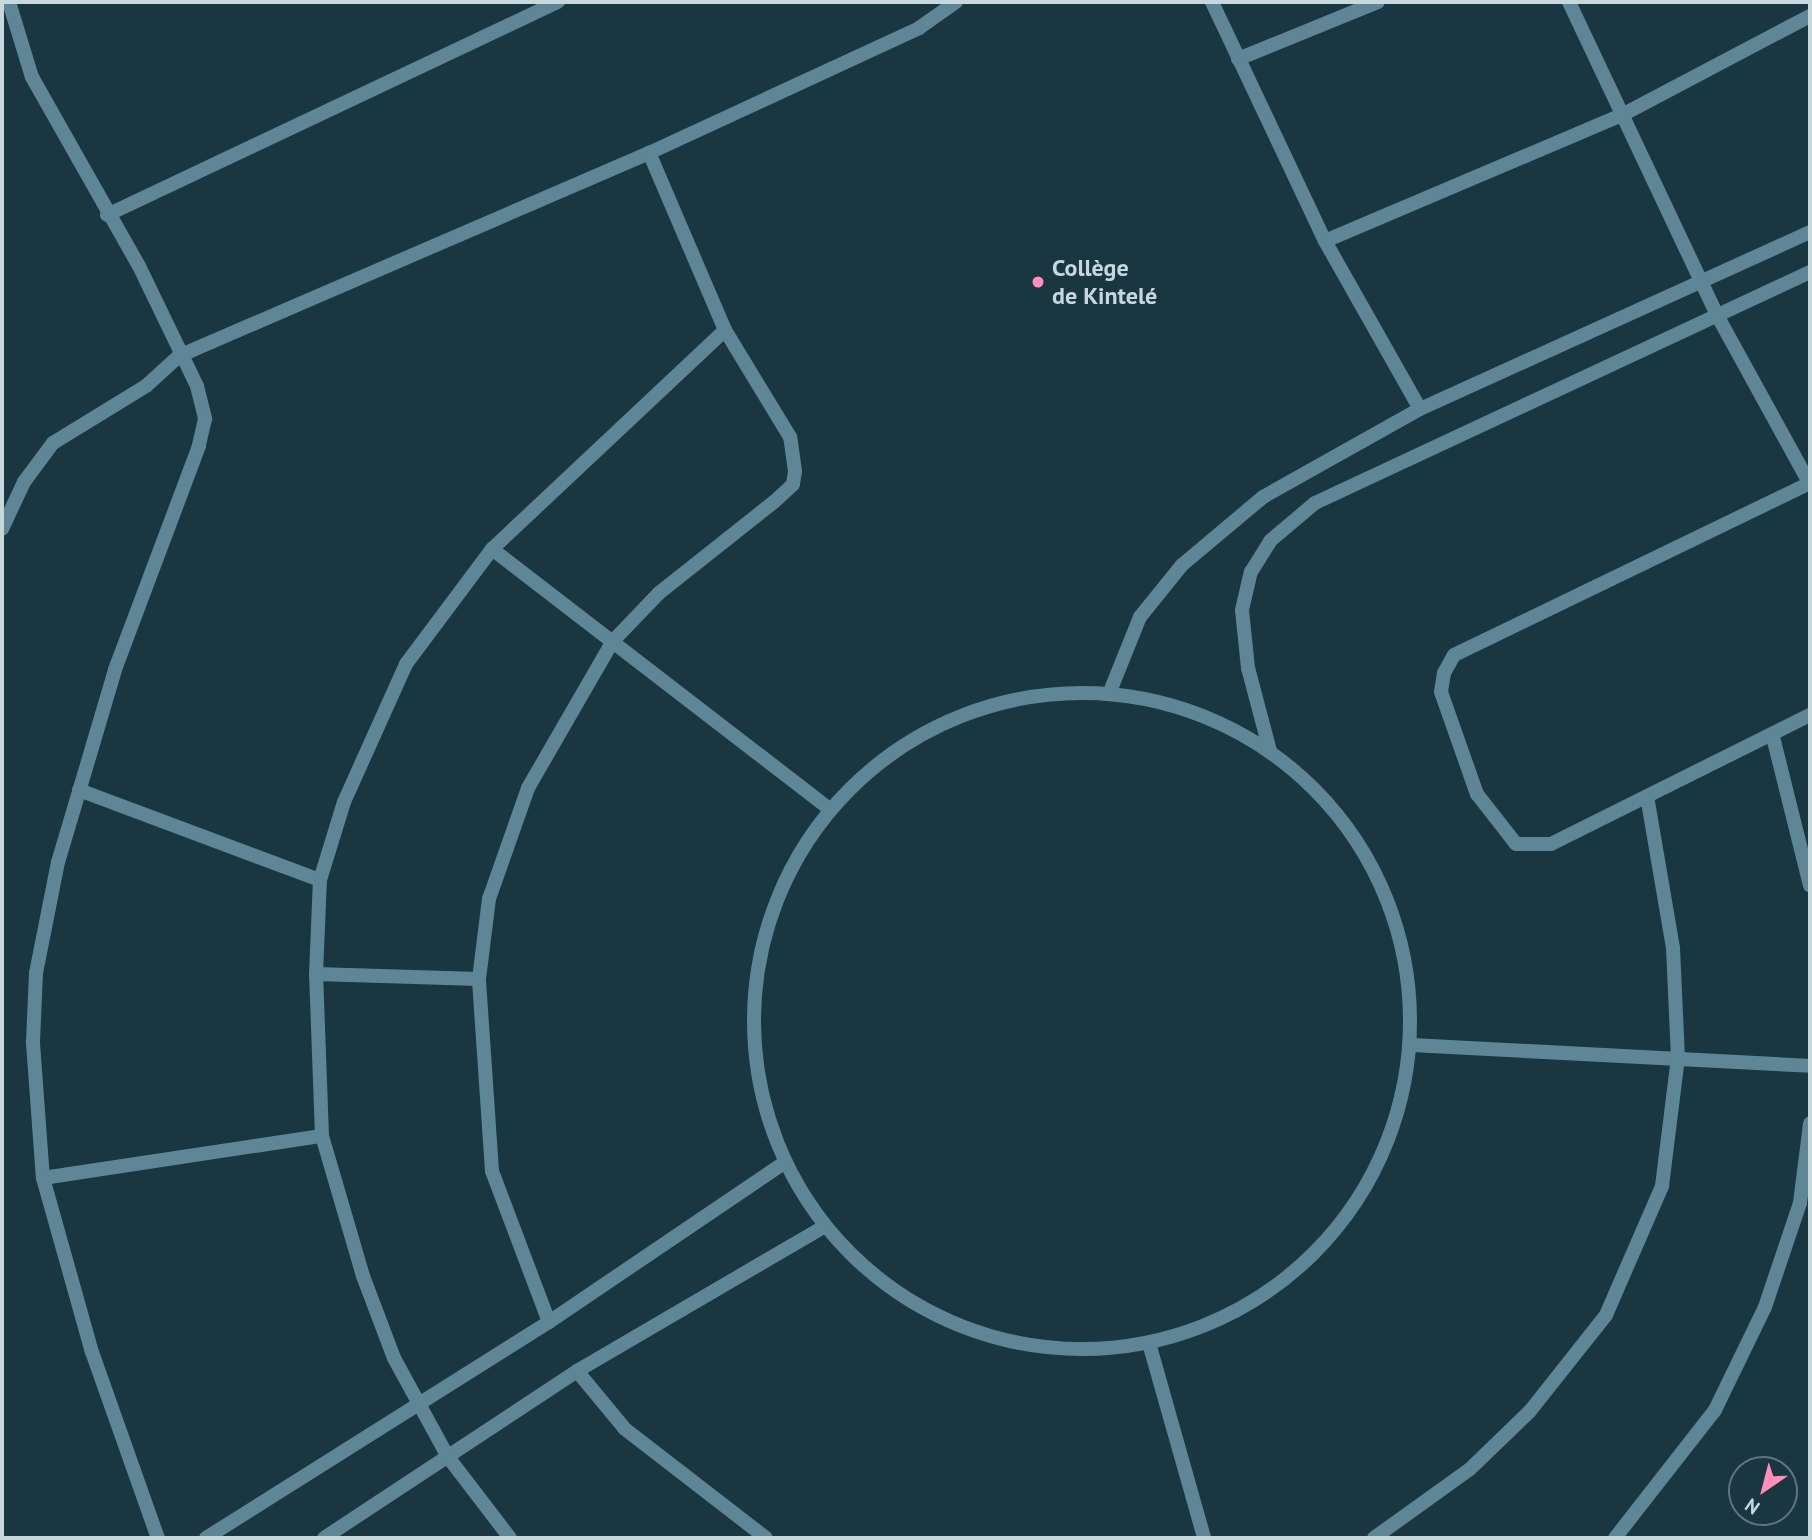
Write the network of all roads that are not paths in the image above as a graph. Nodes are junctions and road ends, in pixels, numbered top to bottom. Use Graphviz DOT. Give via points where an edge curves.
graph roads {
  1 [pos="9,2"];
  2 [pos="558,2"];
  3 [pos="956,2"];
  4 [pos="1212,2"];
  5 [pos="1378,2"];
  6 [pos="1569,2"];
  7 [pos="1810,16"];
  8 [pos="1238,60"];
  9 [pos="1622,114"];
  10 [pos="649,153"];
  11 [pos="107,215"];
  12 [pos="1810,232"];
  13 [pos="1325,241"];
  14 [pos="1810,272"];
  15 [pos="1701,284"];
  16 [pos="1717,315"];
  17 [pos="725,331"];
  18 [pos="179,356"];
  19 [pos="1420,409"];
  20 [pos="1810,484"];
  21 [pos="2,529"];
  22 [pos="492,550"];
  23 [pos="613,641"];
  24 [pos="1109,694"];
  25 [pos="1810,715"];
  26 [pos="1773,737"];
  27 [pos="1270,751"];
  28 [pos="79,790"];
  29 [pos="1647,796"];
  30 [pos="828,808"];
  31 [pos="320,880"];
  32 [pos="1810,885"];
  33 [pos="316,974"];
  34 [pos="479,979"];
  35 [pos="1412,1045"];
  36 [pos="1678,1058"];
  37 [pos="1810,1066"];
  38 [pos="1810,1124"];
  39 [pos="322,1136"];
  40 [pos="785,1162"];
  41 [pos="43,1178"];
  42 [pos="825,1226"];
  43 [pos="549,1322"];
  44 [pos="1149,1343"];
  45 [pos="577,1370"];
  46 [pos="419,1405"];
  47 [pos="449,1457"];
  48 [pos="158,1538"];
  49 [pos="206,1538"];
  50 [pos="324,1538"];
  51 [pos="510,1538"];
  52 [pos="766,1538"];
  53 [pos="1204,1538"];
  54 [pos="1374,1538"];
  55 [pos="1615,1538"];
  1 -- 11 [label="street" via="32,77"];
  2 -- 11 [label="street"];
  3 -- 10 [label="street" via="919,28"];
  4 -- 8 [label="street"];
  5 -- 8 [label="street"];
  6 -- 9 [label="street"];
  7 -- 9 [label="street"];
  8 -- 13 [label="street"];
  9 -- 13 [label="street"];
  9 -- 15 [label="street"];
  10 -- 17 [label="street"];
  10 -- 18 [label="street"];
  11 -- 18 [label="street" via="139,266"];
  12 -- 15 [label="street"];
  13 -- 19 [label="street"];
  14 -- 16 [label="street"];
  15 -- 16 [label="street"];
  15 -- 19 [label="street"];
  16 -- 20 [label="street"];
  16 -- 27 [label="street" via="1315,503 1270,541 1251,572 1242,610 1248,668"];
  17 -- 22 [label="street"];
  17 -- 23 [label="street" via="790,437 793,484 659,593"];
  18 -- 21 [label="street" via="146,386 53,443 24,482"];
  18 -- 28 [label="street" via="197,386 205,419 200,446 115,670"];
  19 -- 24 [label="street" via="1264,497 1182,565 1140,617"];
  20 -- 29 [label="street" via="1454,655 1444,673 1441,692 1478,794 1516,844 1550,844"];
  22 -- 23 [label="street"];
  22 -- 31 [label="street" via="406,664 344,802"];
  23 -- 30 [label="street"];
  23 -- 34 [label="street" via="528,788 489,899"];
  24 -- 27 [label="street" via="1149,698 1212,718"];
  24 -- 30 [label="street" via="988,704 900,744"];
  25 -- 26 [label="street"];
  26 -- 29 [label="street"];
  26 -- 32 [label="street"];
  27 -- 35 [label="street" via="1351,830 1400,932"];
  28 -- 31 [label="street"];
  28 -- 41 [label="street" via="58,862 36,973 33,1043"];
  29 -- 36 [label="street" via="1673,948"];
  30 -- 40 [label="street" via="779,888 754,979 756,1073"];
  31 -- 33 [label="street"];
  33 -- 34 [label="street"];
  33 -- 39 [label="street"];
  34 -- 43 [label="street" via="492,1171"];
  35 -- 36 [label="street"];
  35 -- 44 [label="street" via="1387,1149 1331,1239 1249,1306"];
  36 -- 37 [label="street"];
  36 -- 54 [label="street" via="1662,1186 1606,1315 1530,1411 1470,1469"];
  38 -- 55 [label="street" via="1800,1203 1765,1307 1715,1410"];
  39 -- 41 [label="street"];
  39 -- 46 [label="street" via="363,1276 394,1358"];
  40 -- 42 [label="street"];
  40 -- 43 [label="street"];
  41 -- 48 [label="street" via="92,1352"];
  42 -- 44 [label="street" via="891,1288 971,1330 1059,1349"];
  42 -- 45 [label="street"];
  43 -- 46 [label="street"];
  44 -- 53 [label="street"];
  45 -- 47 [label="street"];
  45 -- 52 [label="street" via="625,1429"];
  46 -- 47 [label="street"];
  46 -- 49 [label="street"];
  47 -- 50 [label="street"];
  47 -- 51 [label="street"];
}
